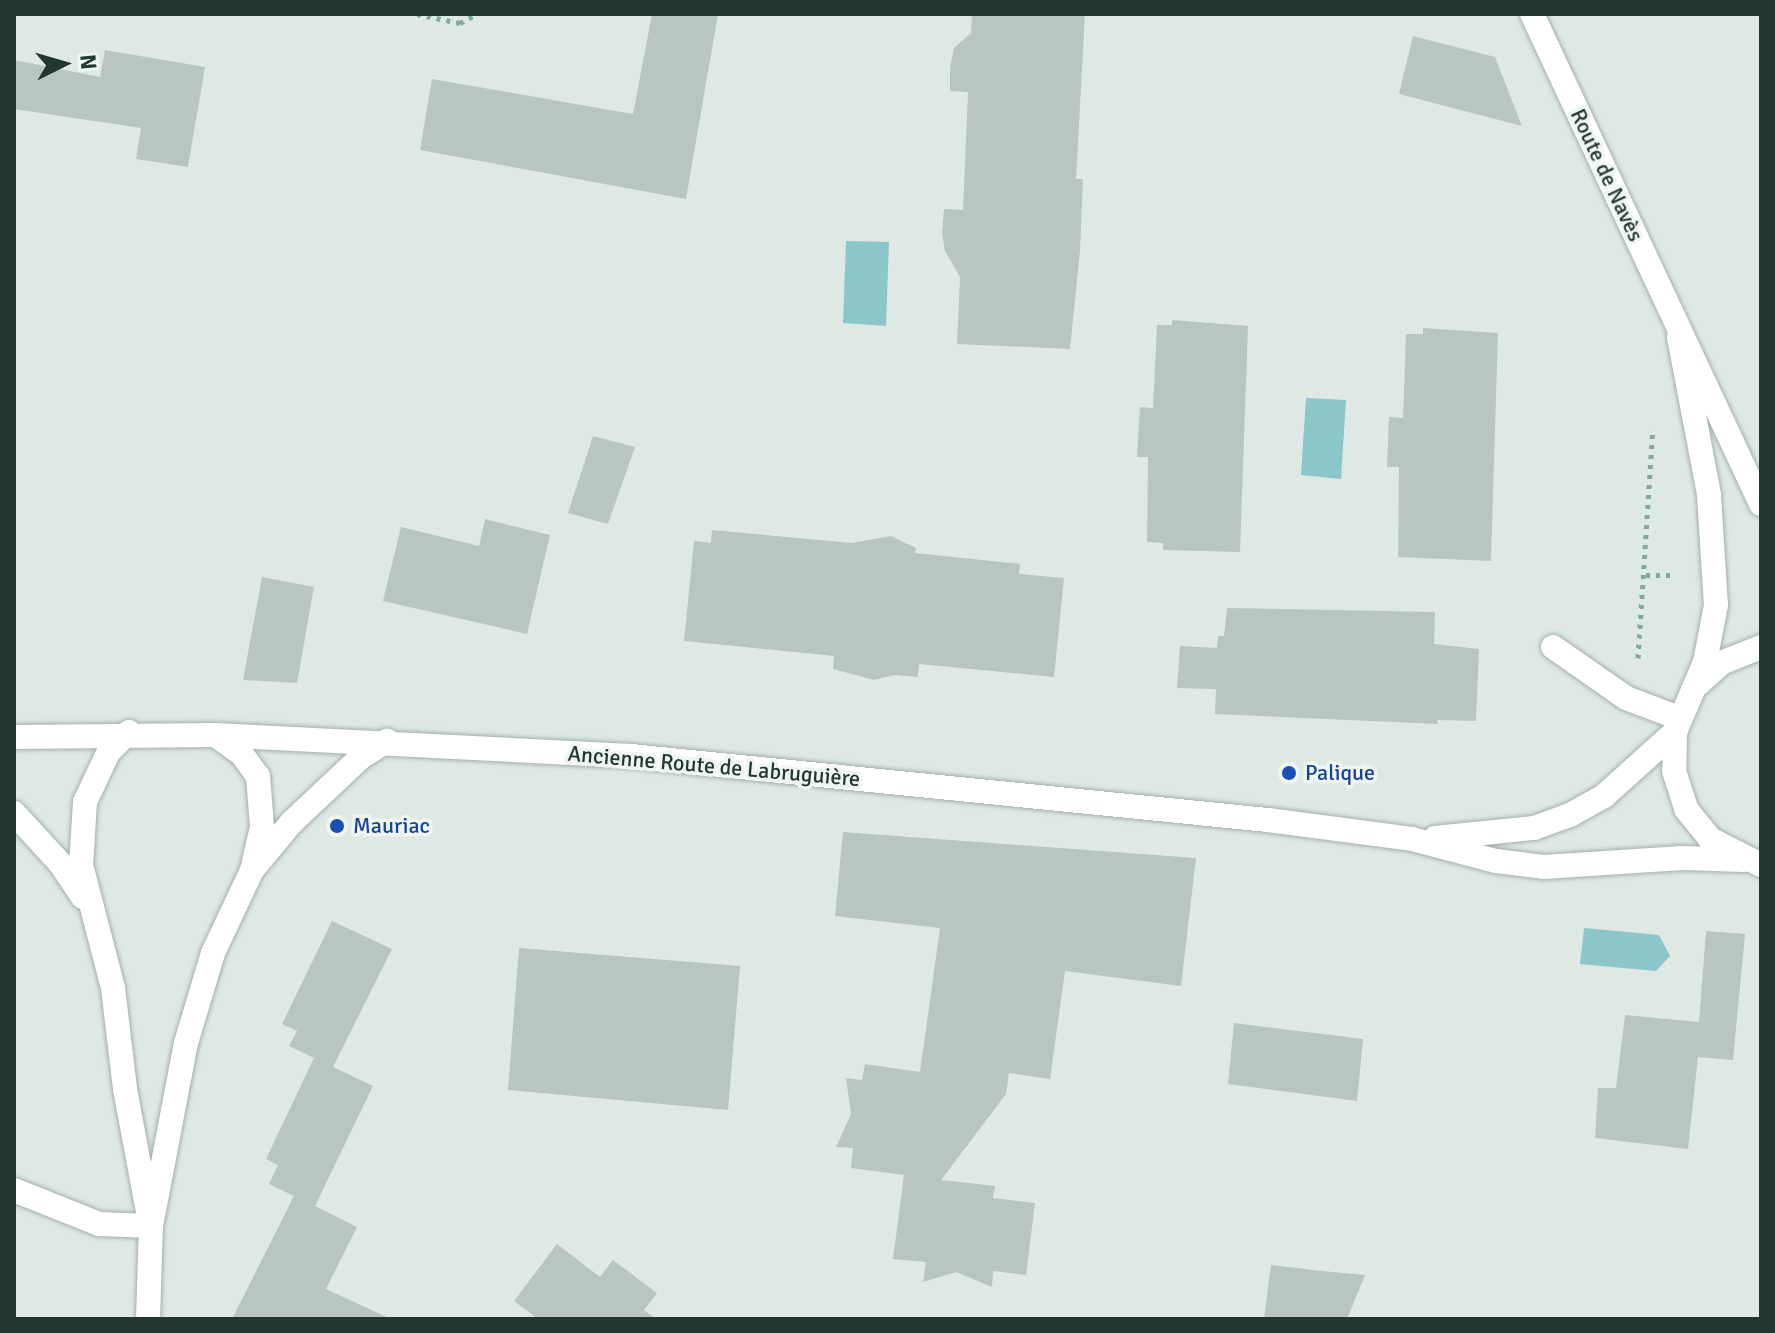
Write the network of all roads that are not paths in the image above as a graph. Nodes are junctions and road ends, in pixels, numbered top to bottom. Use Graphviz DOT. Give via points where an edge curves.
graph roads {
  1 [pos="1532,14"];
  2 [pos="1679,337"];
  3 [pos="1761,504"];
  4 [pos="1553,647"];
  5 [pos="1761,647"];
  6 [pos="1697,686"];
  7 [pos="1677,725"];
  8 [pos="129,732"];
  9 [pos="215,735"];
  10 [pos="14,737"];
  11 [pos="387,741"];
  12 [pos="14,813"];
  13 [pos="1412,839"];
  14 [pos="1752,863"];
  15 [pos="252,870"];
  16 [pos="91,909"];
  17 [pos="14,1190"];
  18 [pos="151,1226"];
  19 [pos="148,1319"];
  1 -- 2 [label="street, Route de Navès"];
  2 -- 3 [label="street"];
  2 -- 6 [label="street" via="1709,495 1716,575 1714,629"];
  4 -- 7 [label="street" via="1626,698"];
  5 -- 6 [label="street" via="1721,663"];
  6 -- 7 [label="street"];
  7 -- 13 [label="street" via="1604,796 1570,815 1534,828"];
  7 -- 14 [label="street" via="1674,771 1686,809 1710,839"];
  8 -- 9 [label="street, Ancienne Route de Labruguière"];
  8 -- 10 [label="street, Ancienne Route de Labruguière"];
  8 -- 16 [label="street" via="109,751 85,802 81,865"];
  9 -- 11 [label="street, Ancienne Route de Labruguière"];
  9 -- 15 [label="street" via="241,753 258,776 262,827"];
  11 -- 13 [label="street, Ancienne Route de Labruguière" via="647,758 1219,814"];
  11 -- 15 [label="street" via="313,799"];
  12 -- 16 [label="street" via="60,863"];
  13 -- 14 [label="street" via="1496,861 1544,867 1682,858"];
  15 -- 18 [label="street" via="198,995"];
  16 -- 18 [label="street" via="113,988 125,1089"];
  17 -- 18 [label="street" via="99,1224"];
  18 -- 19 [label="street"];
}
